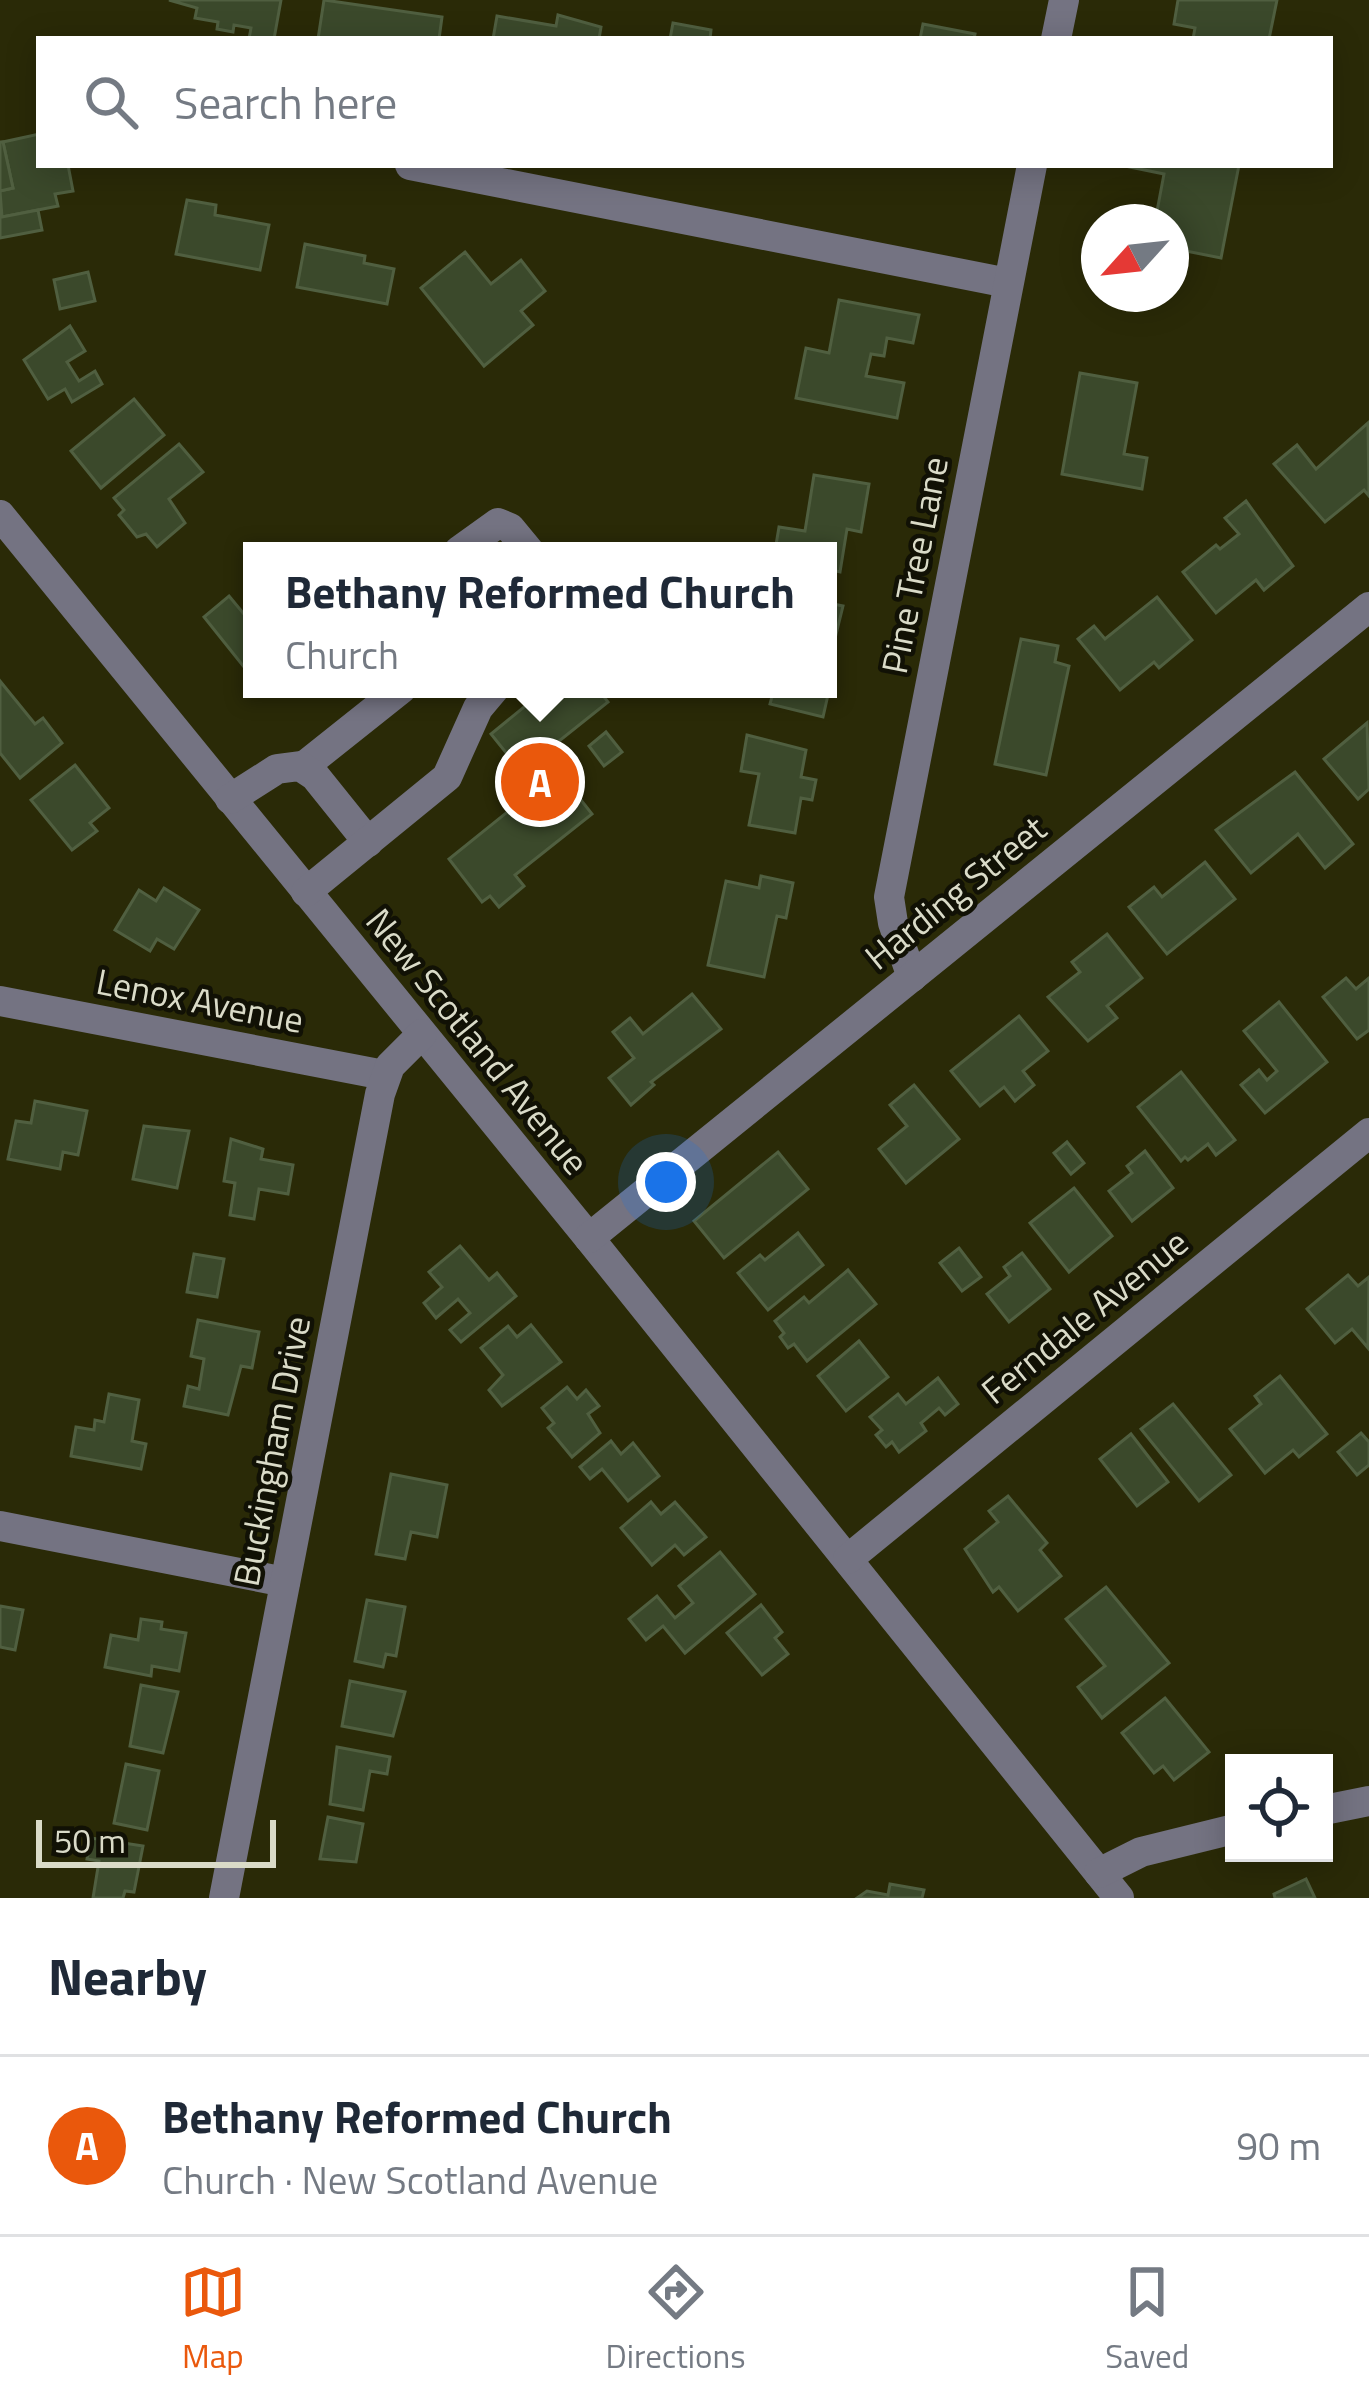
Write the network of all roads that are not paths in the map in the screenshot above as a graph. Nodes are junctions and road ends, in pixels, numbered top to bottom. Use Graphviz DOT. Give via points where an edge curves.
graph roads {
  1 [pos="1064,0"];
  2 [pos="1057,36"];
  3 [pos="425,168"];
  4 [pos="1030,168"];
  5 [pos="1008,283"];
  6 [pos="0,514"];
  7 [pos="472,542"];
  8 [pos="521,542"];
  9 [pos="1369,607"];
  10 [pos="390,698"];
  11 [pos="486,698"];
  12 [pos="303,767"];
  13 [pos="230,799"];
  14 [pos="368,842"];
  15 [pos="306,892"];
  16 [pos="912,977"];
  17 [pos="0,1001"];
  18 [pos="422,1034"];
  19 [pos="384,1075"];
  20 [pos="1369,1133"];
  21 [pos="589,1238"];
  22 [pos="0,1526"];
  23 [pos="848,1559"];
  24 [pos="285,1582"];
  25 [pos="1369,1801"];
  26 [pos="1333,1808"];
  27 [pos="1225,1831"];
  28 [pos="1100,1873"];
  29 [pos="224,1898"];
  30 [pos="1119,1898"];
  1 -- 2 [label="street"];
  3 -- 5 [label="street"];
  4 -- 5 [label="street, Pine Tree Lane"];
  5 -- 16 [label="street, Pine Tree Lane" via="889,897"];
  6 -- 13 [label="street, New Scotland Avenue"];
  7 -- 8 [label="street" via="498,523"];
  9 -- 16 [label="street, Harding Street"];
  10 -- 12 [label="street"];
  11 -- 14 [label="street" via="447,777"];
  12 -- 13 [label="street" via="277,769"];
  12 -- 14 [label="street"];
  13 -- 15 [label="street, New Scotland Avenue"];
  14 -- 15 [label="street"];
  15 -- 18 [label="street, New Scotland Avenue"];
  16 -- 21 [label="street, Harding Street"];
  17 -- 19 [label="street, Lenox Avenue"];
  18 -- 19 [label="street"];
  18 -- 21 [label="street, New Scotland Avenue"];
  19 -- 24 [label="street, Buckingham Drive"];
  20 -- 23 [label="street, Ferndale Avenue"];
  21 -- 23 [label="street, New Scotland Avenue"];
  22 -- 24 [label="street"];
  23 -- 28 [label="street, New Scotland Avenue"];
  24 -- 29 [label="street, Buckingham Drive"];
  25 -- 26 [label="street"];
  27 -- 28 [label="street" via="1141,1852"];
  28 -- 30 [label="street, New Scotland Avenue"];
}
